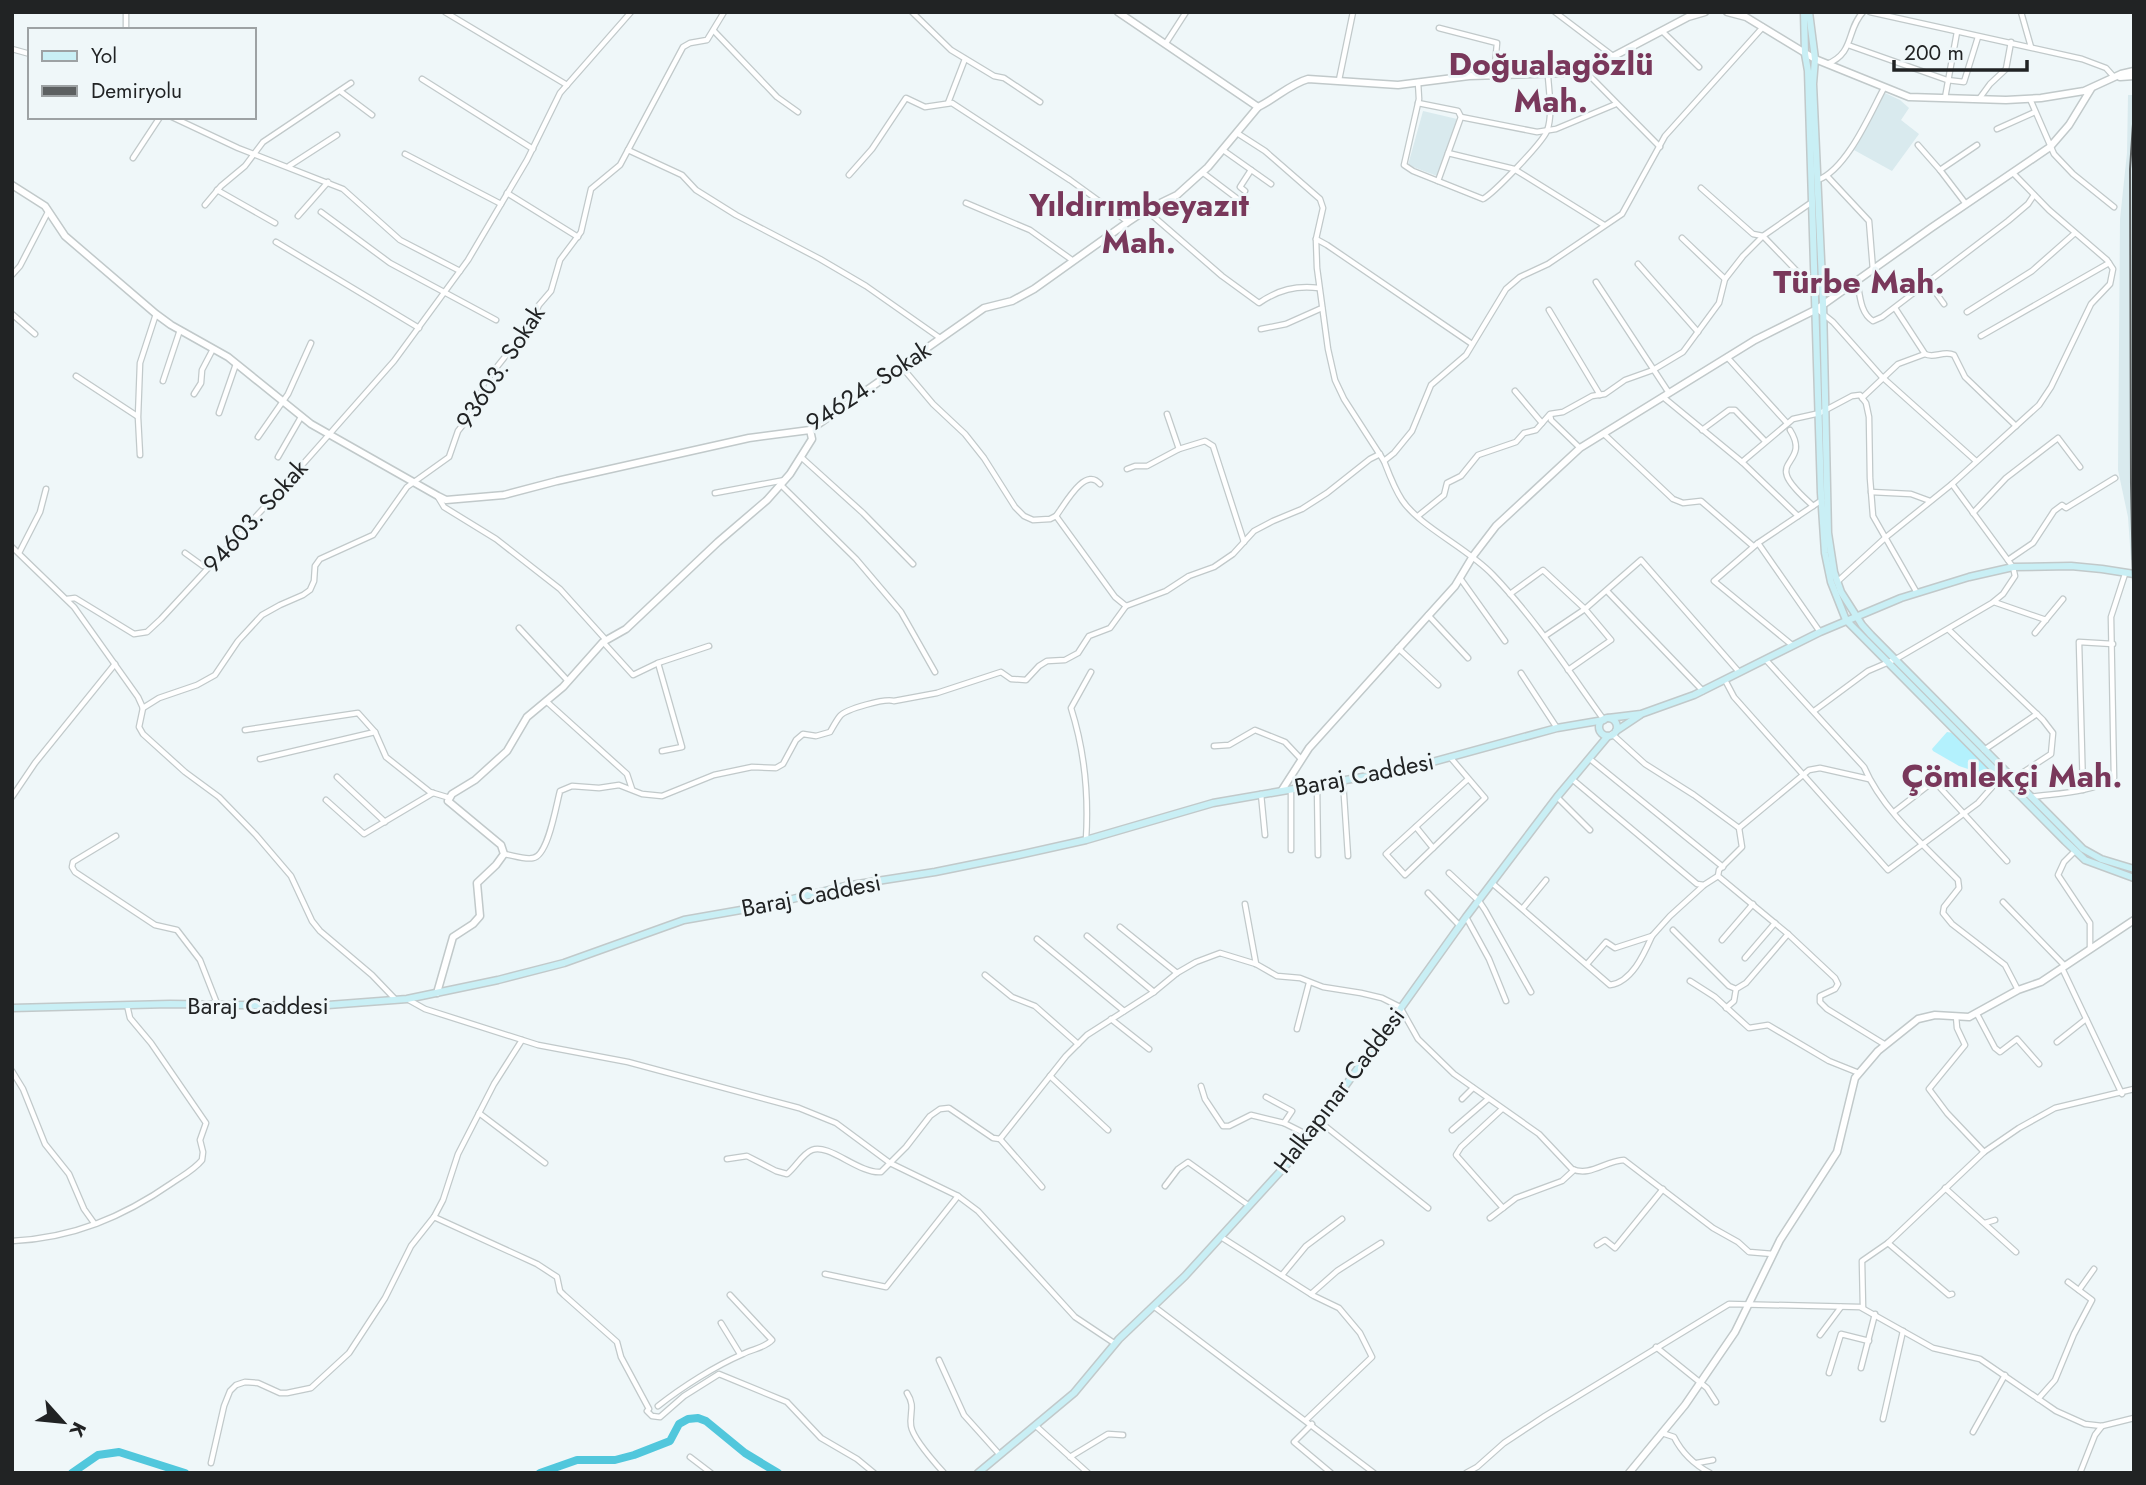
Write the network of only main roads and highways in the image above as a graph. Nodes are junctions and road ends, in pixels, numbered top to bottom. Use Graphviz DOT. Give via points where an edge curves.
graph roads {
  1 [pos="1804,12"];
  2 [pos="1809,12"];
  3 [pos="1823,303"];
  4 [pos="1825,498"];
  5 [pos="2134,574"];
  6 [pos="1858,616"];
  7 [pos="1846,621"];
  8 [pos="1892,661"];
  9 [pos="1641,714"];
  10 [pos="1606,719"];
  11 [pos="1612,734"];
  12 [pos="2134,869"];
  13 [pos="2134,878"];
  14 [pos="12,1008"];
  15 [pos="978,1473"];
  1 -- 4 [label="main road"];
  2 -- 3 [label="main road" via="1815,59"];
  4 -- 6 [label="main road" via="1833,572"];
  4 -- 7 [label="main road" via="1825,553"];
  5 -- 6 [label="main road" via="2071,566 2013,567 1917,593"];
  6 -- 7 [label="main road"];
  6 -- 8 [label="main road"];
  7 -- 8 [label="main road"];
  7 -- 9 [label="main road" via="1703,691"];
  8 -- 12 [label="main road" via="2083,849"];
  8 -- 13 [label="main road" via="2085,860"];
  9 -- 10 [label="main road, Baraj Caddesi"];
  9 -- 11 [label="main road, Halkapınar Caddesi"];
  10 -- 11 [label="main road" via="1615,722"];
  10 -- 11 [label="main road" via="1599,728 1603,734"];
  10 -- 14 [label="main road, Baraj Caddesi" via="1403,770 1213,803 1086,839 962,867 684,920 564,963 407,999 315,1006"];
  11 -- 15 [label="main road, Halkapınar Caddesi" via="1556,797 1298,1152 1185,1276 1114,1343 1074,1393"];
}
